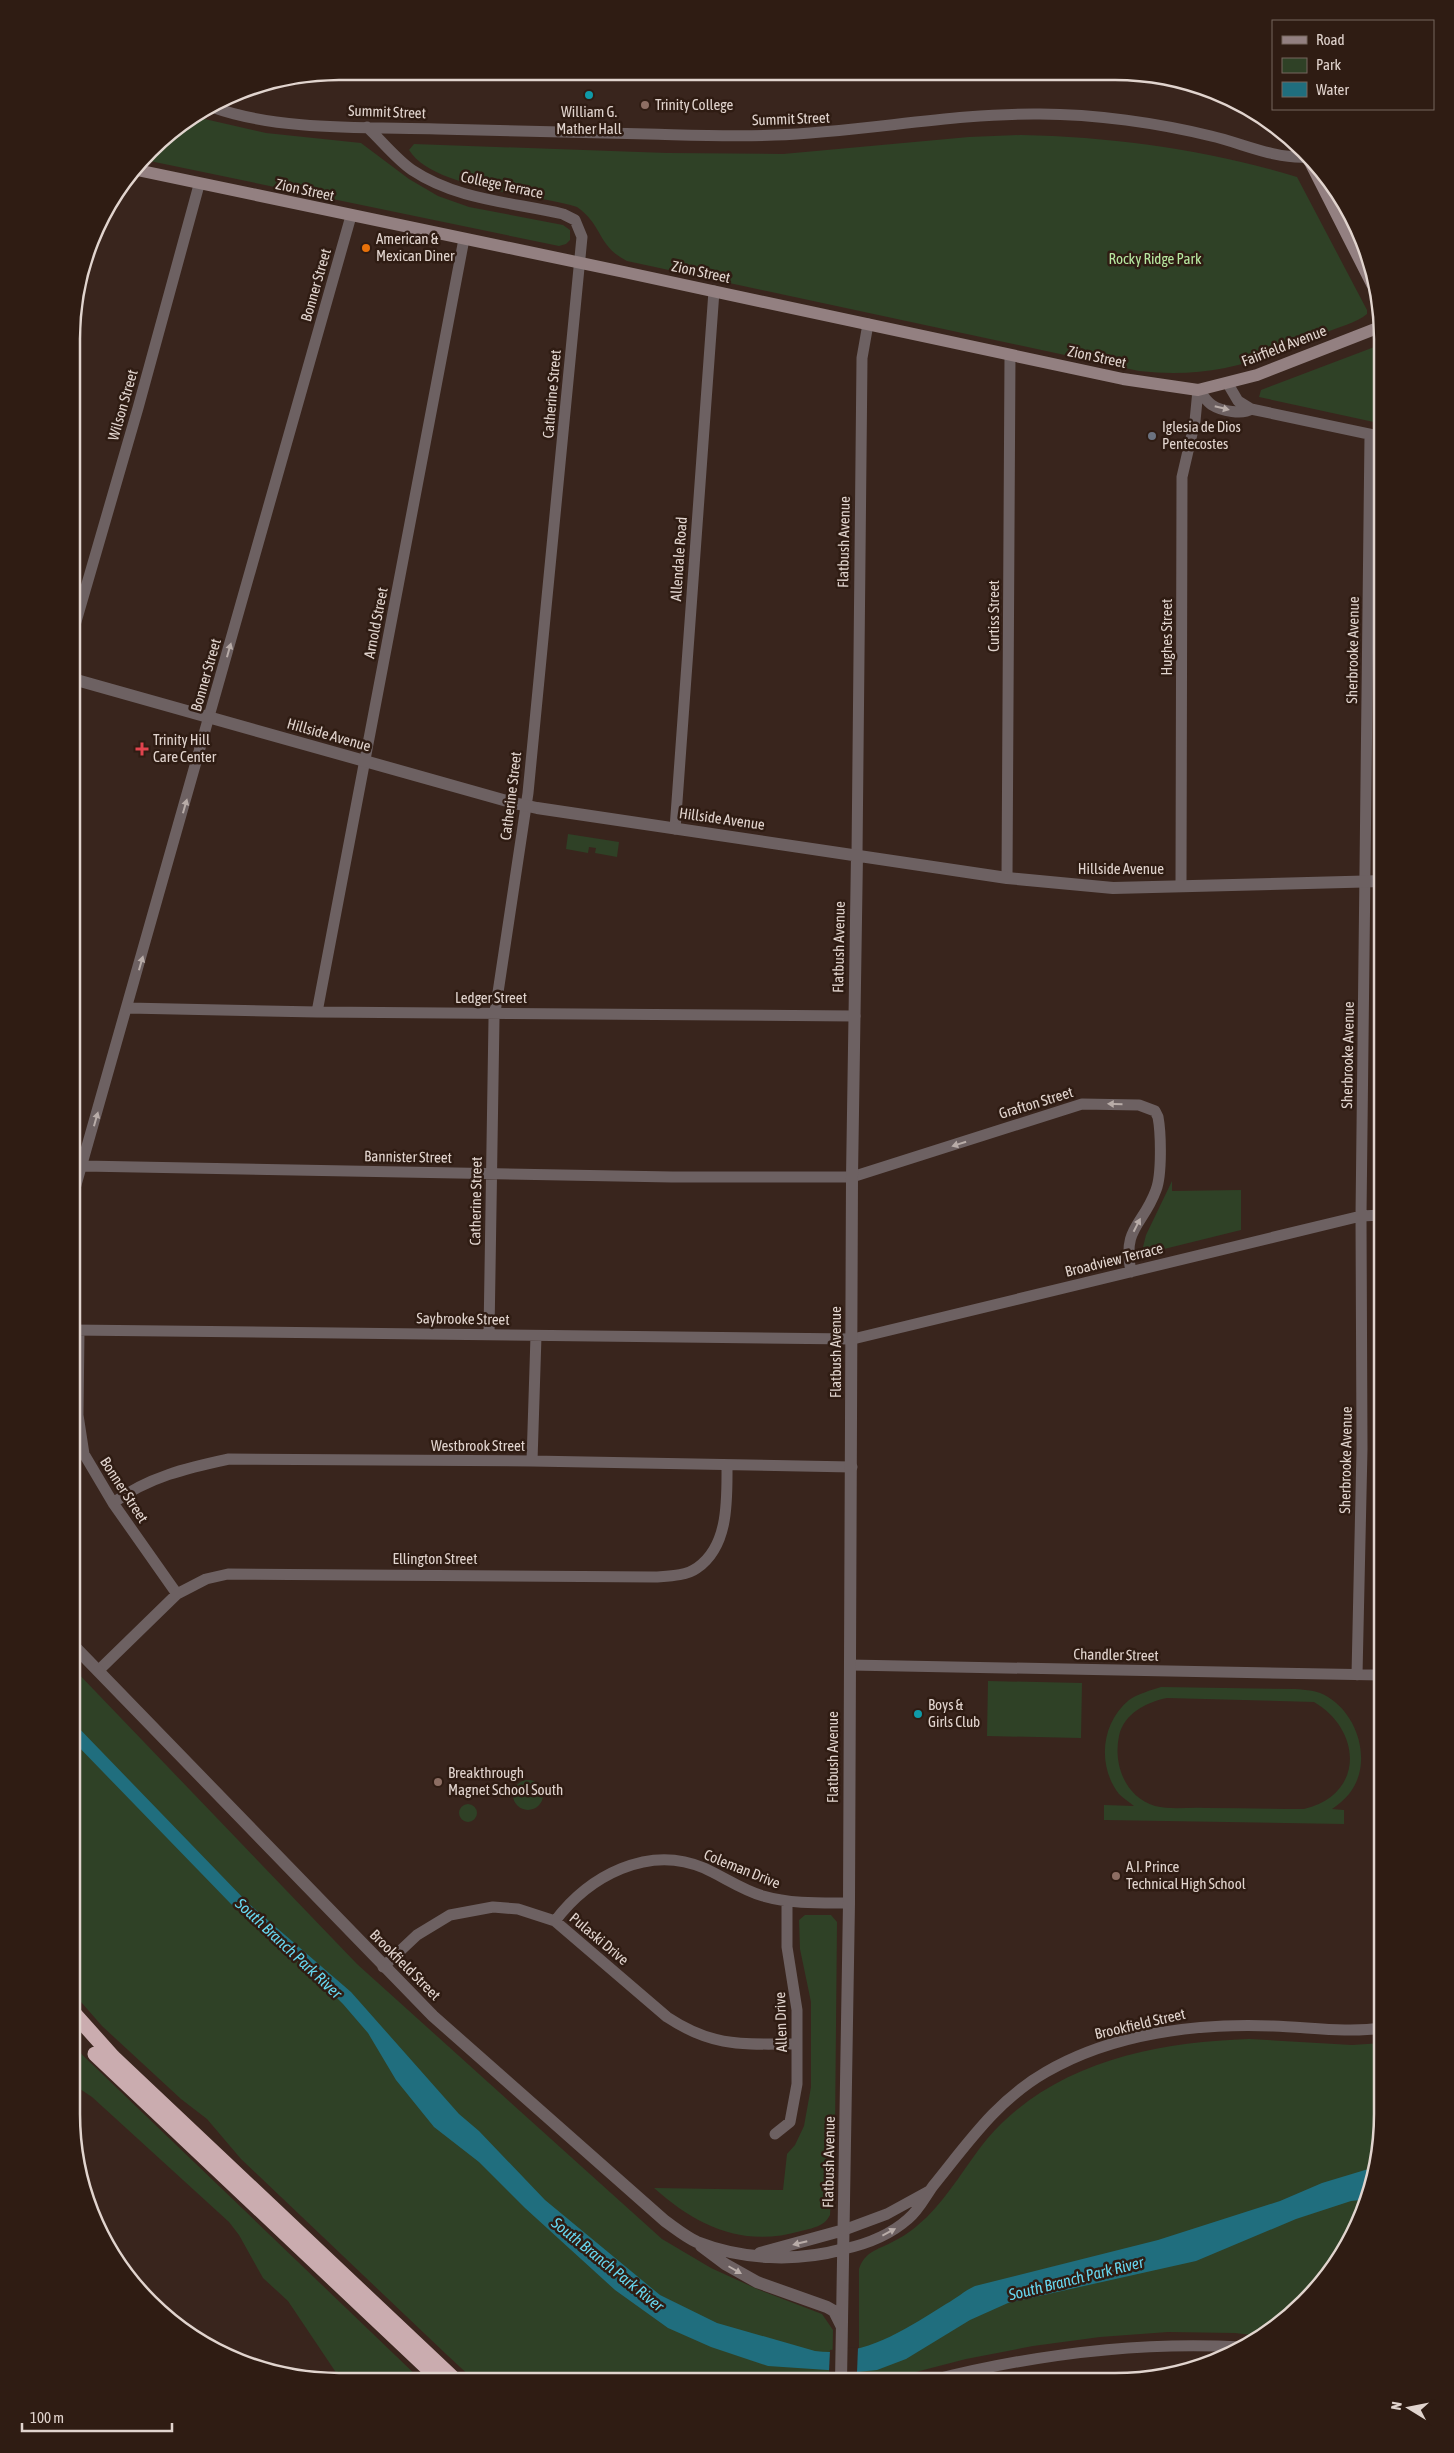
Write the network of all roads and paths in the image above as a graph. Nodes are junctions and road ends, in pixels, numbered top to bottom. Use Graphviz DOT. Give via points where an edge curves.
graph roads {
  1 [pos="219,110"];
  2 [pos="368,127"];
  3 [pos="1297,155"];
  4 [pos="141,171"];
  5 [pos="1318,177"];
  6 [pos="199,185"];
  7 [pos="351,216"];
  8 [pos="464,239"];
  9 [pos="580,263"];
  10 [pos="1364,267"];
  11 [pos="714,291"];
  12 [pos="868,324"];
  13 [pos="1373,330"];
  14 [pos="1010,355"];
  15 [pos="1228,384"];
  16 [pos="1198,390"];
  17 [pos="1252,409"];
  18 [pos="1370,435"];
  19 [pos="1374,436"];
  20 [pos="80,608"];
  21 [pos="80,681"];
  22 [pos="210,718"];
  23 [pos="365,762"];
  24 [pos="526,806"];
  25 [pos="675,829"];
  26 [pos="857,855"];
  27 [pos="1007,878"];
  28 [pos="1366,881"];
  29 [pos="1374,881"];
  30 [pos="1181,886"];
  31 [pos="128,1008"];
  32 [pos="317,1012"];
  33 [pos="495,1013"];
  34 [pos="855,1016"];
  35 [pos="82,1166"];
  36 [pos="80,1173"];
  37 [pos="492,1174"];
  38 [pos="852,1177"];
  39 [pos="1374,1215"];
  40 [pos="1361,1216"];
  41 [pos="1131,1272"];
  42 [pos="80,1331"];
  43 [pos="489,1334"];
  44 [pos="536,1336"];
  45 [pos="853,1339"];
  46 [pos="80,1436"];
  47 [pos="532,1461"];
  48 [pos="727,1466"];
  49 [pos="852,1468"];
  50 [pos="113,1503"];
  51 [pos="177,1594"];
  52 [pos="80,1653"];
  53 [pos="850,1665"];
  54 [pos="98,1672"];
  55 [pos="1357,1675"];
  56 [pos="1374,1675"];
  57 [pos="787,1902"];
  58 [pos="849,1903"];
  59 [pos="555,1921"];
  60 [pos="383,1967"];
  61 [pos="80,2020"];
  62 [pos="1374,2029"];
  63 [pos="80,2037"];
  64 [pos="797,2044"];
  65 [pos="775,2134"];
  66 [pos="931,2190"];
  67 [pos="844,2230"];
  68 [pos="695,2241"];
  69 [pos="844,2250"];
  70 [pos="754,2254"];
  71 [pos="842,2327"];
  72 [pos="1229,2347"];
  73 [pos="433,2373"];
  74 [pos="448,2373"];
  75 [pos="841,2373"];
  76 [pos="965,2373"];
  1 -- 2 [label="street, Summit Street" via="278,122"];
  2 -- 3 [label="street, Summit Street" via="771,136 1041,114 1162,126 1271,153"];
  2 -- 9 [label="street, College Terrace" via="410,169 437,184 466,195 563,214 576,220 582,237"];
  4 -- 6 [label="main road, Zion Street"];
  5 -- 10 [label="main road"];
  6 -- 7 [label="main road, Zion Street"];
  6 -- 20 [label="street, Wilson Street"];
  7 -- 8 [label="main road, Zion Street"];
  22 -- 7 [label="street, Bonner Street, one-way"];
  8 -- 9 [label="main road, Zion Street"];
  8 -- 23 [label="street, Arnold Street"];
  9 -- 11 [label="main road, Zion Street"];
  9 -- 24 [label="street, Catherine Street"];
  11 -- 12 [label="main road, Zion Street"];
  11 -- 25 [label="street, Allendale Road"];
  12 -- 14 [label="main road, Zion Street"];
  12 -- 26 [label="street, Flatbush Avenue" via="862,358"];
  13 -- 15 [label="main road, Fairfield Avenue" via="1281,367"];
  14 -- 16 [label="main road, Zion Street" via="1122,379"];
  14 -- 27 [label="street, Curtiss Street"];
  15 -- 16 [label="main road, Fairfield Avenue"];
  15 -- 17 [label="street" via="1238,401"];
  16 -- 17 [label="street, one-way" via="1217,407 1242,413"];
  16 -- 30 [label="street, Hughes Street" via="1195,421 1182,477"];
  17 -- 18 [label="street"];
  18 -- 19 [label="street"];
  18 -- 28 [label="street, Sherbrooke Avenue"];
  21 -- 22 [label="street, Hillside Avenue"];
  22 -- 23 [label="street, Hillside Avenue"];
  31 -- 22 [label="street, Bonner Street, one-way"];
  23 -- 24 [label="street, Hillside Avenue"];
  23 -- 32 [label="street, Arnold Street"];
  24 -- 25 [label="street, Hillside Avenue"];
  24 -- 33 [label="street, Catherine Street"];
  25 -- 26 [label="street, Hillside Avenue"];
  26 -- 27 [label="street, Hillside Avenue"];
  26 -- 34 [label="street, Flatbush Avenue"];
  27 -- 30 [label="street, Hillside Avenue" via="1104,887"];
  28 -- 29 [label="street, Hillside Avenue"];
  28 -- 30 [label="street, Hillside Avenue"];
  28 -- 40 [label="street, Sherbrooke Avenue"];
  31 -- 32 [label="street, Ledger Street"];
  35 -- 31 [label="street, Bonner Street, one-way"];
  32 -- 33 [label="street, Ledger Street"];
  33 -- 34 [label="street, Ledger Street"];
  33 -- 37 [label="street, Catherine Street"];
  34 -- 38 [label="street, Flatbush Avenue"];
  35 -- 36 [label="street, Bonner Street"];
  35 -- 37 [label="street, Bannister Street"];
  37 -- 38 [label="street, Bannister Street"];
  37 -- 43 [label="street, Catherine Street"];
  41 -- 38 [label="street, Grafton Street, one-way" via="1127,1246 1158,1182 1160,1124 1155,1111 1147,1106 1082,1104"];
  38 -- 45 [label="street, Flatbush Avenue"];
  39 -- 40 [label="street, Broadview Terrace"];
  40 -- 41 [label="street, Broadview Terrace"];
  40 -- 55 [label="street, Sherbrooke Avenue" via="1362,1440"];
  41 -- 45 [label="street, Broadview Terrace"];
  42 -- 43 [label="street, Saybrooke Street"];
  43 -- 44 [label="street, Saybrooke Street"];
  44 -- 45 [label="street, Saybrooke Street"];
  44 -- 47 [label="street"];
  45 -- 49 [label="street, Flatbush Avenue"];
  46 -- 50 [label="street, Bonner Street" via="84,1454"];
  47 -- 48 [label="street, Westbrook Street"];
  47 -- 50 [label="street, Westbrook Street" via="229,1459 149,1480"];
  48 -- 49 [label="street, Westbrook Street"];
  48 -- 51 [label="street, Ellington Street" via="726,1506 715,1549 697,1568 682,1574 655,1577 252,1572 206,1579"];
  49 -- 53 [label="street, Flatbush Avenue"];
  50 -- 51 [label="street, Bonner Street"];
  51 -- 54 [label="street, Ellington Street"];
  52 -- 54 [label="street, Brookfield Street"];
  53 -- 55 [label="street, Chandler Street"];
  53 -- 58 [label="street, Flatbush Avenue"];
  54 -- 60 [label="street, Brookfield Street"];
  55 -- 56 [label="street, Chandler Street"];
  57 -- 58 [label="street, Coleman Drive"];
  57 -- 59 [label="street, Coleman Drive" via="744,1889 703,1868 664,1860 614,1870 589,1885"];
  57 -- 64 [label="street, Allen Drive" via="787,1938 797,2010"];
  58 -- 67 [label="street, Flatbush Avenue"];
  59 -- 60 [label="street, Pulaski Drive" via="518,1909 493,1908 450,1915 416,1935"];
  59 -- 64 [label="street, Pulaski Drive" via="684,2028 718,2042"];
  60 -- 68 [label="street, Brookfield Street" via="433,2016 648,2208"];
  61 -- 74 [label="highway" via="113,2057"];
  62 -- 66 [label="street, Brookfield Street" via="1205,2027 1146,2036 1082,2054 1046,2072 1012,2095 982,2124"];
  63 -- 73 [label="highway" via="119,2078"];
  64 -- 65 [label="street, Allen Drive" via="793,2113 790,2122"];
  66 -- 67 [label="street, Brookfield Street" via="887,2214"];
  69 -- 66 [label="street, Brookfield Street, one-way" via="897,2228 918,2209"];
  67 -- 69 [label="street, Flatbush Avenue"];
  67 -- 70 [label="street, Brookfield Street, one-way"];
  68 -- 70 [label="street, Brookfield Street"];
  68 -- 71 [label="street, one-way" via="725,2264 757,2282 827,2307 834,2312"];
  69 -- 70 [label="street, Brookfield Street" via="810,2258"];
  69 -- 71 [label="street, Flatbush Avenue"];
  71 -- 75 [label="street, Flatbush Avenue"];
  72 -- 76 [label="street" via="1186,2345 1079,2352"];
}
